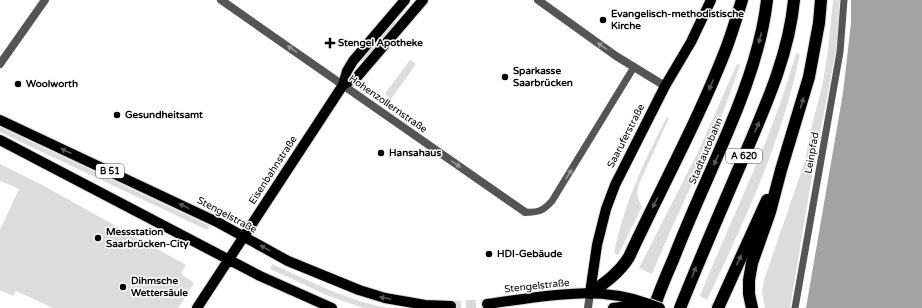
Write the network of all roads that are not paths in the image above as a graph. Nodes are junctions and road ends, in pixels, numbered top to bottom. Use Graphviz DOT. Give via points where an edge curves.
graph roads {
  1 [pos="45,0"];
  2 [pos="221,0"];
  3 [pos="404,0"];
  4 [pos="423,0"];
  5 [pos="538,0"];
  6 [pos="711,0"];
  7 [pos="742,0"];
  8 [pos="767,0"];
  9 [pos="794,0"];
  10 [pos="821,0"];
  11 [pos="844,0"];
  12 [pos="0,64"];
  13 [pos="634,67"];
  14 [pos="343,85"];
  15 [pos="665,86"];
  16 [pos="0,120"];
  17 [pos="0,140"];
  18 [pos="781,170"];
  19 [pos="524,212"];
  20 [pos="244,237"];
  21 [pos="228,259"];
  22 [pos="590,294"];
  23 [pos="487,304"];
  24 [pos="427,306"];
  25 [pos="451,306"];
  26 [pos="652,306"];
  27 [pos="197,308"];
  28 [pos="332,308"];
  29 [pos="588,308"];
  30 [pos="614,308"];
  31 [pos="660,308"];
  32 [pos="680,308"];
  33 [pos="718,308"];
  34 [pos="752,308"];
  35 [pos="795,308"];
  1 -- 12 [label="street"];
  14 -- 2 [label="street, Hohenzollernstraße, one-way"];
  3 -- 14 [label="main road, Eisenbahnstraße" via="353,61"];
  4 -- 14 [label="main road, Eisenbahnstraße" via="357,77"];
  13 -- 5 [label="street, one-way"];
  6 -- 15 [label="main road, Saaruferstraße" via="691,42"];
  7 -- 22 [label="highway, one-way" via="709,89 629,257 609,280"];
  8 -- 26 [label="highway, Stadtautobahn / A 620, one-way" via="760,38 741,99"];
  32 -- 9 [label="highway, A 620, one-way" via="776,80"];
  18 -- 10 [label="highway, one-way" via="812,65"];
  11 -- 35 [label="lane, Leinpfad" via="840,52"];
  13 -- 15 [label="street"];
  19 -- 13 [label="lane, Hohenzollernstraße, one-way" via="535,213 547,207 552,201"];
  14 -- 19 [label="street, Hohenzollernstraße, one-way"];
  14 -- 20 [label="main road, Eisenbahnstraße"];
  15 -- 22 [label="main road, Saaruferstraße" via="629,155 606,209 597,245"];
  20 -- 16 [label="main road, Stengelstraße / B 51, one-way"];
  17 -- 21 [label="main road, B 51"];
  33 -- 18 [label="highway, one-way"];
  18 -- 34 [label="highway" via="770,212 752,263 749,294"];
  20 -- 21 [label="main road, Eisenbahnstraße"];
  24 -- 20 [label="main road, Stengelstraße / B 51, one-way" via="358,290 288,260"];
  21 -- 27 [label="main road, Eisenbahnstraße"];
  21 -- 28 [label="main road, B 51"];
  22 -- 23 [label="main road, Stengelstraße" via="566,294"];
  22 -- 26 [label="main road, Stengelstraße" via="621,296"];
  22 -- 29 [label="street"];
  24 -- 25 [label="main road, Stengelstraße / B 51"];
  26 -- 30 [label="main road"];
  26 -- 31 [label="main road, Stengelstraße, bridge"];
}
